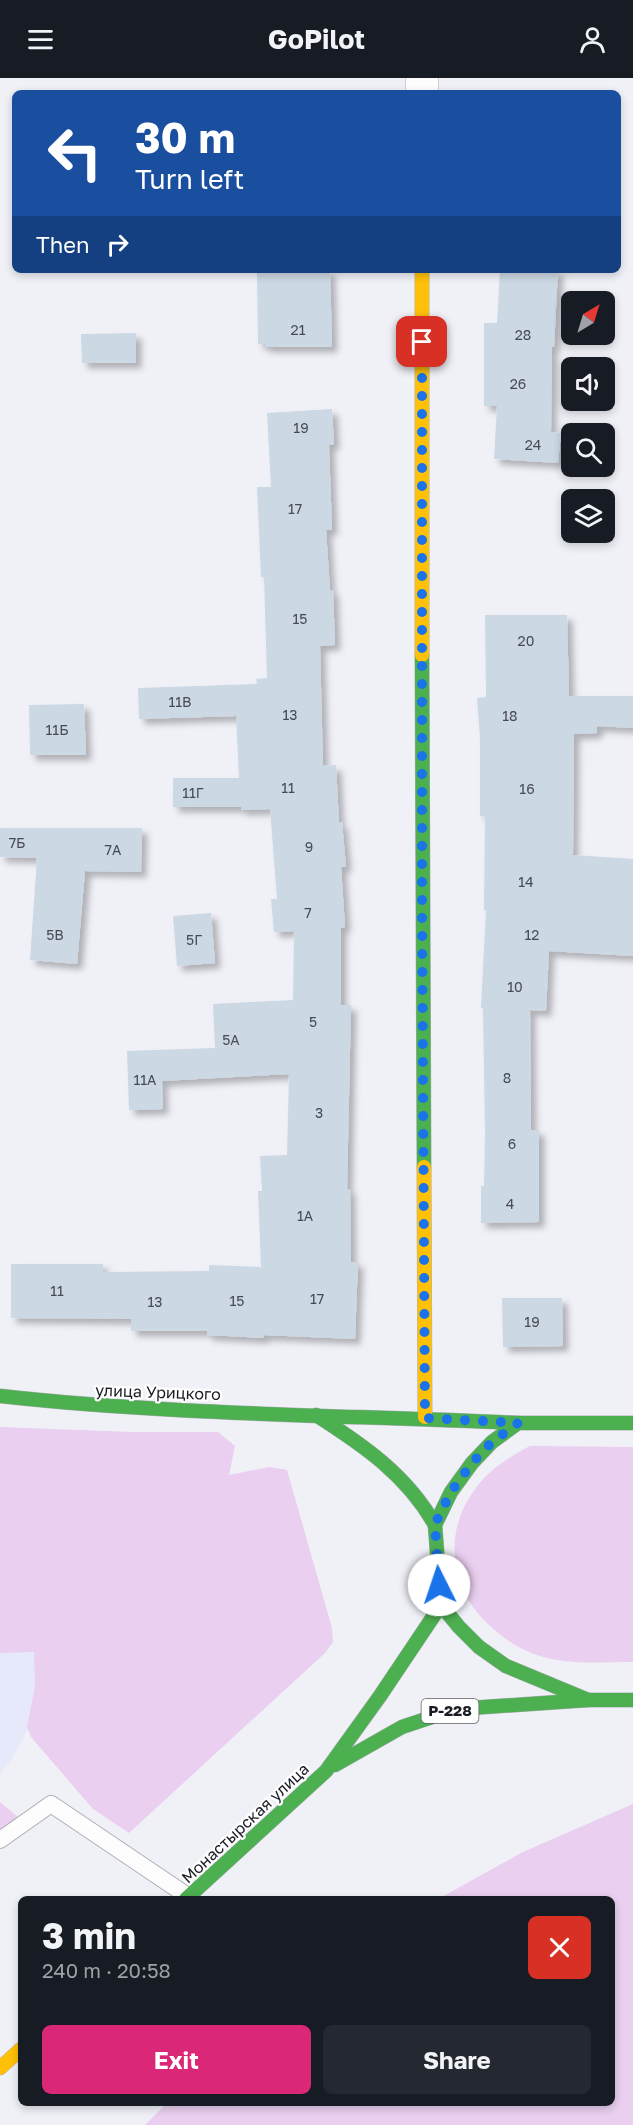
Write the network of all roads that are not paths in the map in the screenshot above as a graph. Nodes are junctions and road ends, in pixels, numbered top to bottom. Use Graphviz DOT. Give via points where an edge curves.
graph roads {
  1 [pos="422,273"];
  2 [pos="0,1396"];
  3 [pos="314,1414"];
  4 [pos="425,1418"];
  5 [pos="518,1423"];
  6 [pos="633,1423"];
  7 [pos="435,1524"];
  8 [pos="441,1605"];
  9 [pos="588,1700"];
  10 [pos="633,1700"];
  11 [pos="326,1771"];
  12 [pos="0,1840"];
  13 [pos="185,1896"];
  14 [pos="190,1896"];
  15 [pos="18,2052"];
  16 [pos="0,2068"];
  1 -- 4 [label="main road"];
  2 -- 3 [label="main road, улица Урицкого" via="105,1407"];
  3 -- 4 [label="main road, улица Урицкого"];
  3 -- 7 [label="main road" via="361,1443 390,1467 416,1495"];
  4 -- 5 [label="main road, улица Урицкого"];
  5 -- 6 [label="main road"];
  5 -- 7 [label="main road" via="472,1463"];
  7 -- 8 [label="main road"];
  8 -- 9 [label="main road" via="479,1647 506,1666"];
  8 -- 11 [label="main road"];
  9 -- 10 [label="main road"];
  9 -- 11 [label="main road, Р-228" via="456,1709 402,1727"];
  11 -- 14 [label="main road, Монастырская улица / Р-228"];
  12 -- 13 [label="lane" via="51,1804"];
  15 -- 16 [label="main road"];
}
